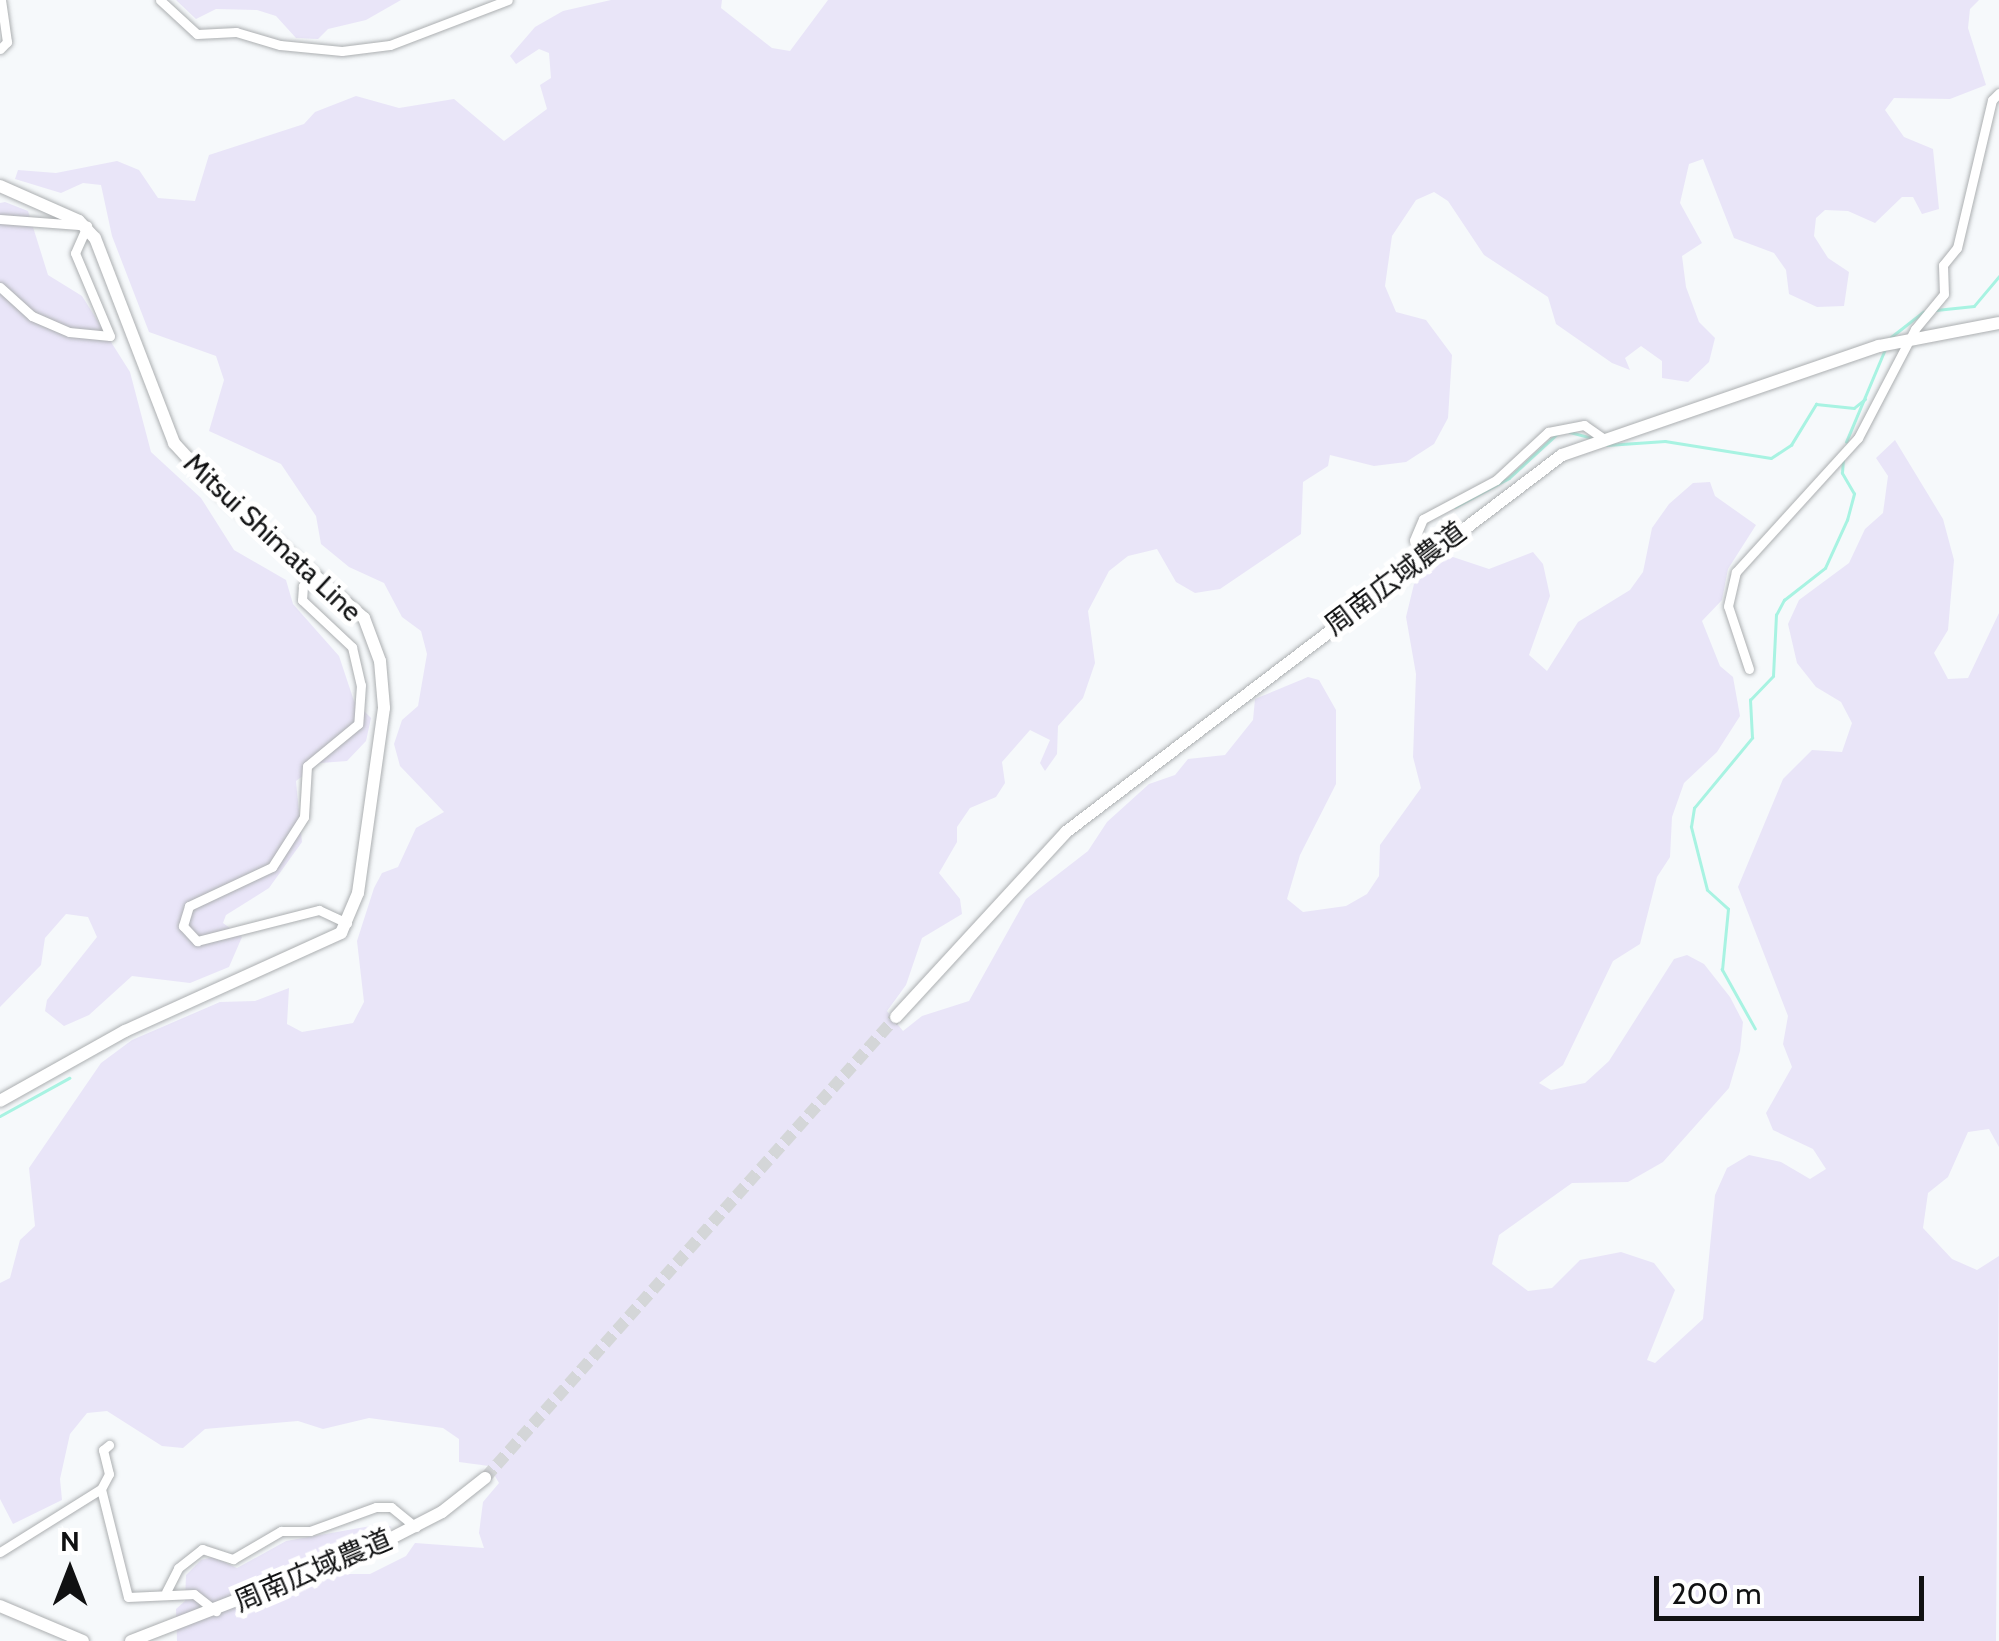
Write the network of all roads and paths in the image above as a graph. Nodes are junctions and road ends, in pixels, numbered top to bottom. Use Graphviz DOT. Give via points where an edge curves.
graph roads {
  1 [pos="1,0"];
  2 [pos="160,0"];
  3 [pos="508,0"];
  4 [pos="0,49"];
  5 [pos="1999,93"];
  6 [pos="0,186"];
  7 [pos="0,219"];
  8 [pos="86,226"];
  9 [pos="0,286"];
  10 [pos="1999,323"];
  11 [pos="1913,336"];
  12 [pos="1604,439"];
  13 [pos="1423,556"];
  14 [pos="317,571"];
  15 [pos="1749,669"];
  16 [pos="347,923"];
  17 [pos="896,1016"];
  18 [pos="0,1101"];
  19 [pos="109,1445"];
  20 [pos="485,1478"];
  21 [pos="101,1489"];
  22 [pos="416,1527"];
  23 [pos="0,1552"];
  24 [pos="166,1592"];
  25 [pos="0,1606"];
  26 [pos="216,1611"];
  27 [pos="82,1641"];
  28 [pos="131,1641"];
  1 -- 4 [label="street" via="7,42"];
  2 -- 3 [label="street" via="198,34 236,32 280,45 342,50 390,45"];
  5 -- 11 [label="street" via="1933,309"];
  6 -- 8 [label="street"];
  7 -- 8 [label="street"];
  8 -- 9 [label="street" via="74,253 110,336 69,332 32,316"];
  8 -- 14 [label="street, Mitsui Shimata Line" via="174,443 220,492"];
  10 -- 11 [label="street, 周南広域農道"];
  11 -- 12 [label="street, 周南広域農道"];
  11 -- 15 [label="street" via="1858,438 1736,572 1728,606"];
  12 -- 13 [label="street, 周南広域農道" via="1562,455"];
  12 -- 13 [label="street" via="1584,425 1548,432 1496,480 1423,520 1414,540"];
  13 -- 17 [label="street, 周南広域農道" via="1066,832"];
  14 -- 16 [label="street, Mitsui Shimata Line" via="364,618 384,681 372,804"];
  14 -- 16 [label="street" via="303,586 302,600 352,647 358,724 308,766 304,817 272,867 189,906 183,926 197,941 319,910"];
  16 -- 18 [label="street" via="326,944 124,1031"];
  19 -- 21 [label="street" via="103,1450 109,1474"];
  20 -- 22 [label="street, 周南広域農道"];
  21 -- 23 [label="street"];
  21 -- 24 [label="street" via="128,1596"];
  22 -- 24 [label="street" via="392,1508 376,1507 310,1531 282,1531 233,1559 202,1549 178,1568"];
  22 -- 26 [label="street, 周南広域農道"];
  24 -- 26 [label="street" via="194,1594"];
  25 -- 27 [label="street"];
  26 -- 28 [label="street, 周南広域農道"];
}
